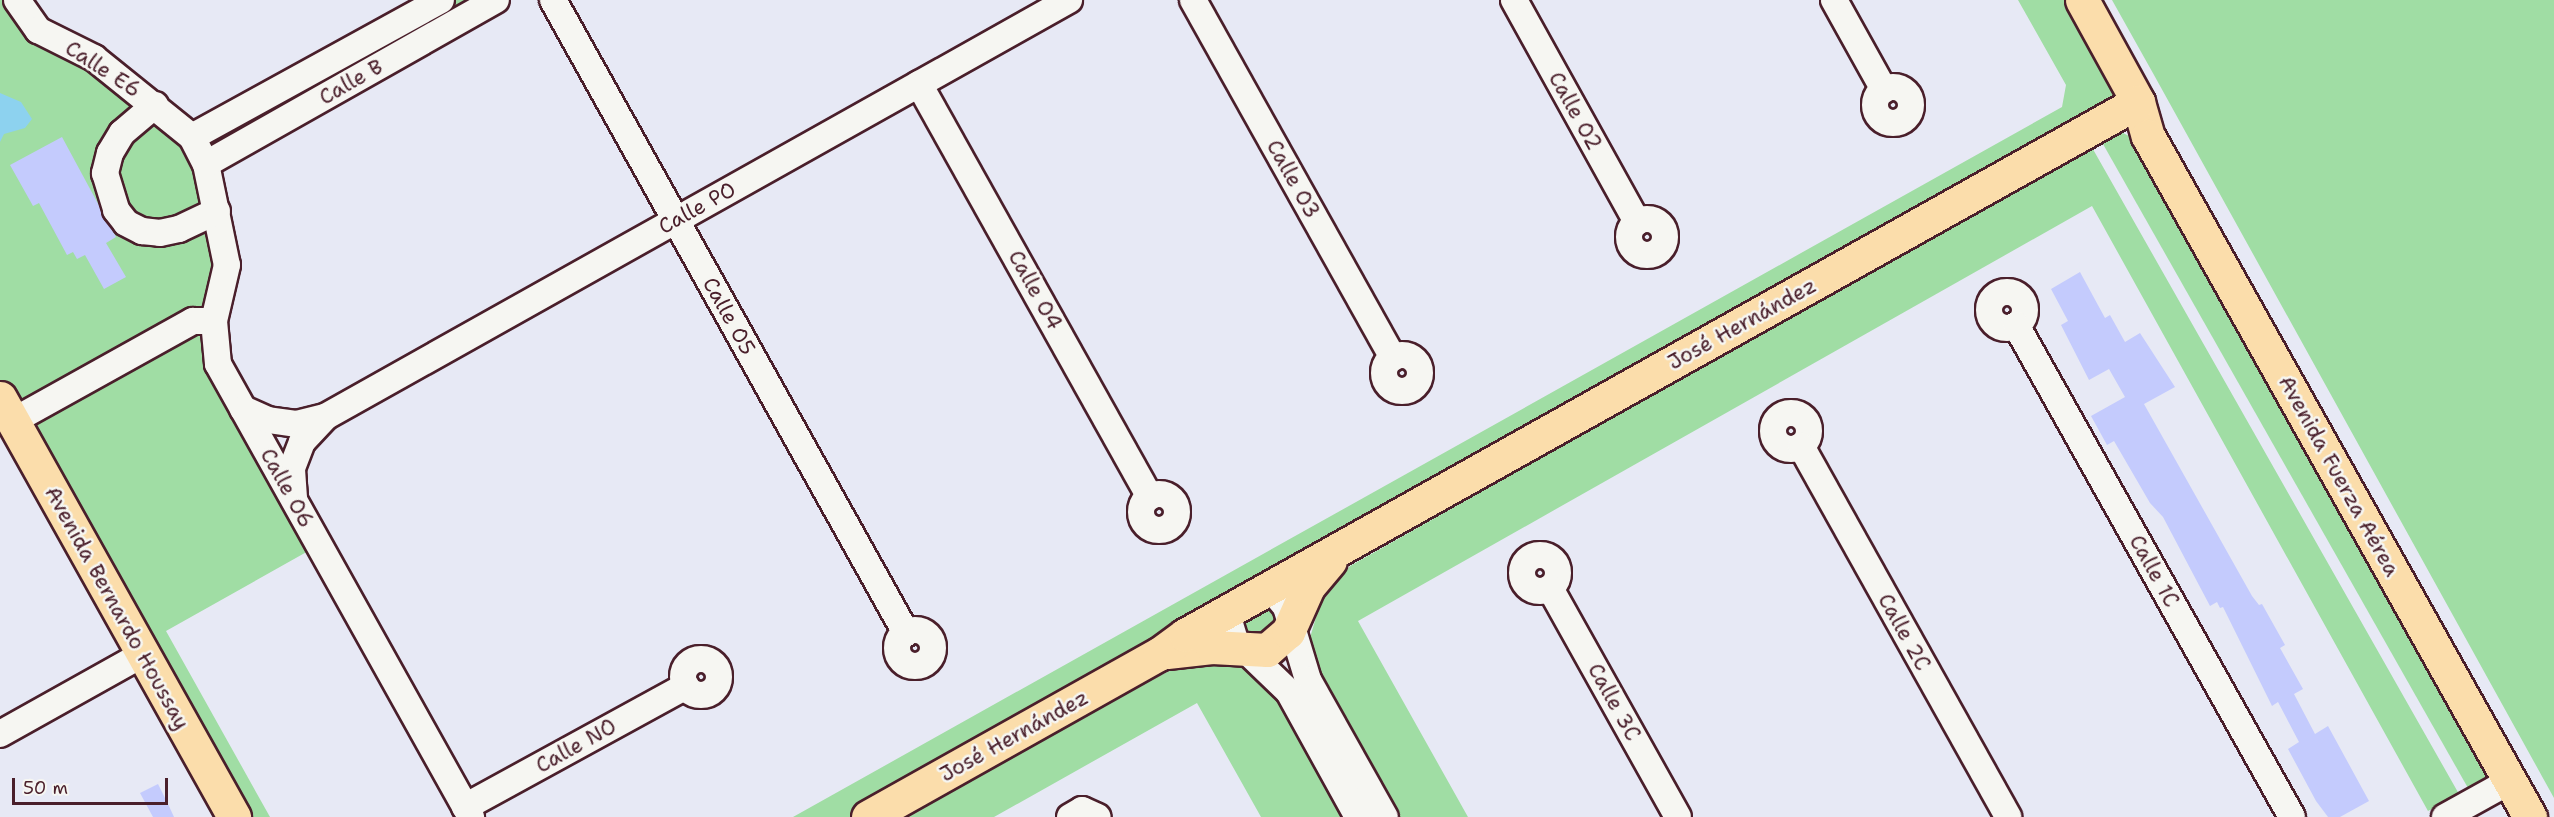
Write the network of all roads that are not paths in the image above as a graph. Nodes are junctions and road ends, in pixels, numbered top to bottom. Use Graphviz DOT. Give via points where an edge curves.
graph roads {
  1 [pos="17,0"];
  2 [pos="441,0"];
  3 [pos="496,0"];
  4 [pos="553,0"];
  5 [pos="1069,0"];
  6 [pos="1193,0"];
  7 [pos="1514,0"];
  8 [pos="1834,0"];
  9 [pos="2059,0"];
  10 [pos="2082,0"];
  11 [pos="920,84"];
  12 [pos="1884,90"];
  13 [pos="155,105"];
  14 [pos="2130,107"];
  15 [pos="192,137"];
  16 [pos="206,164"];
  17 [pos="217,211"];
  18 [pos="676,220"];
  19 [pos="1637,222"];
  20 [pos="214,321"];
  21 [pos="2016,326"];
  22 [pos="1393,358"];
  23 [pos="6,409"];
  24 [pos="243,409"];
  25 [pos="325,417"];
  26 [pos="1801,446"];
  27 [pos="1150,497"];
  28 [pos="294,500"];
  29 [pos="1346,547"];
  30 [pos="1550,588"];
  31 [pos="1263,592"];
  32 [pos="1231,610"];
  33 [pos="1292,620"];
  34 [pos="906,633"];
  35 [pos="1245,650"];
  36 [pos="143,654"];
  37 [pos="1159,654"];
  38 [pos="686,686"];
  39 [pos="0,734"];
  40 [pos="2510,781"];
  41 [pos="468,812"];
  42 [pos="234,817"];
  43 [pos="868,817"];
  44 [pos="1070,817"];
  45 [pos="1098,817"];
  46 [pos="1359,817"];
  47 [pos="1385,817"];
  48 [pos="1678,817"];
  49 [pos="2008,817"];
  50 [pos="2292,817"];
  51 [pos="2445,817"];
  52 [pos="2530,817"];
  1 -- 13 [label="street, Calle E6" via="38,30 94,58"];
  2 -- 15 [label="street, Calle B"];
  3 -- 16 [label="street, Calle B"];
  4 -- 18 [label="street, Calle O5"];
  5 -- 11 [label="street, Calle PO"];
  6 -- 22 [label="street, Calle O3"];
  7 -- 19 [label="street, Calle O2"];
  8 -- 12 [label="street"];
  9 -- 14 [label="main road, Avenida Fuerza Aérea"];
  10 -- 14 [label="main road, Avenida Fuerza Aérea"];
  11 -- 18 [label="street, Calle PO"];
  11 -- 27 [label="street, Calle O4"];
  13 -- 15 [label="street, Calle E6"];
  13 -- 17 [label="street" via="122,134 110,153 105,173 116,210 126,223 142,231 160,232 179,229"];
  14 -- 29 [label="main road, José Hernández"];
  14 -- 40 [label="main road, Avenida Fuerza Aérea"];
  15 -- 16 [label="street, Calle O6"];
  16 -- 17 [label="street, Calle O6"];
  17 -- 20 [label="street, Calle O6" via="227,265"];
  18 -- 25 [label="street, Calle PO"];
  18 -- 34 [label="street, Calle O5"];
  20 -- 23 [label="street" via="193,321"];
  20 -- 24 [label="street, Calle O6" via="218,364"];
  21 -- 50 [label="street, Calle 1C"];
  23 -- 36 [label="main road, Avenida Bernardo Houssay"];
  24 -- 25 [label="street, Calle PO" via="268,420 296,424"];
  24 -- 28 [label="street, Calle O6"];
  25 -- 28 [label="street, Calle PO" via="302,442 292,468"];
  26 -- 49 [label="street, Calle 2C"];
  28 -- 41 [label="street, Calle O6"];
  29 -- 31 [label="main road, José Hernández"];
  29 -- 33 [label="main road, José Hernández" via="1308,587"];
  30 -- 48 [label="street, Calle 3C"];
  31 -- 32 [label="main road, José Hernández"];
  31 -- 33 [label="street" via="1276,595"];
  32 -- 35 [label="street" via="1235,640"];
  32 -- 37 [label="main road, José Hernández"];
  33 -- 35 [label="main road, José Hernández" via="1280,643 1267,650"];
  33 -- 47 [label="street" via="1308,680"];
  35 -- 37 [label="main road, José Hernández" via="1212,647"];
  35 -- 46 [label="street" via="1289,692"];
  36 -- 39 [label="street"];
  36 -- 42 [label="main road, Avenida Bernardo Houssay"];
  37 -- 43 [label="main road, José Hernández"];
  38 -- 41 [label="street, Calle NO"];
  40 -- 51 [label="street"];
  40 -- 52 [label="main road, Avenida Fuerza Aérea"];
  44 -- 45 [label="street" via="1082,810"];
}
